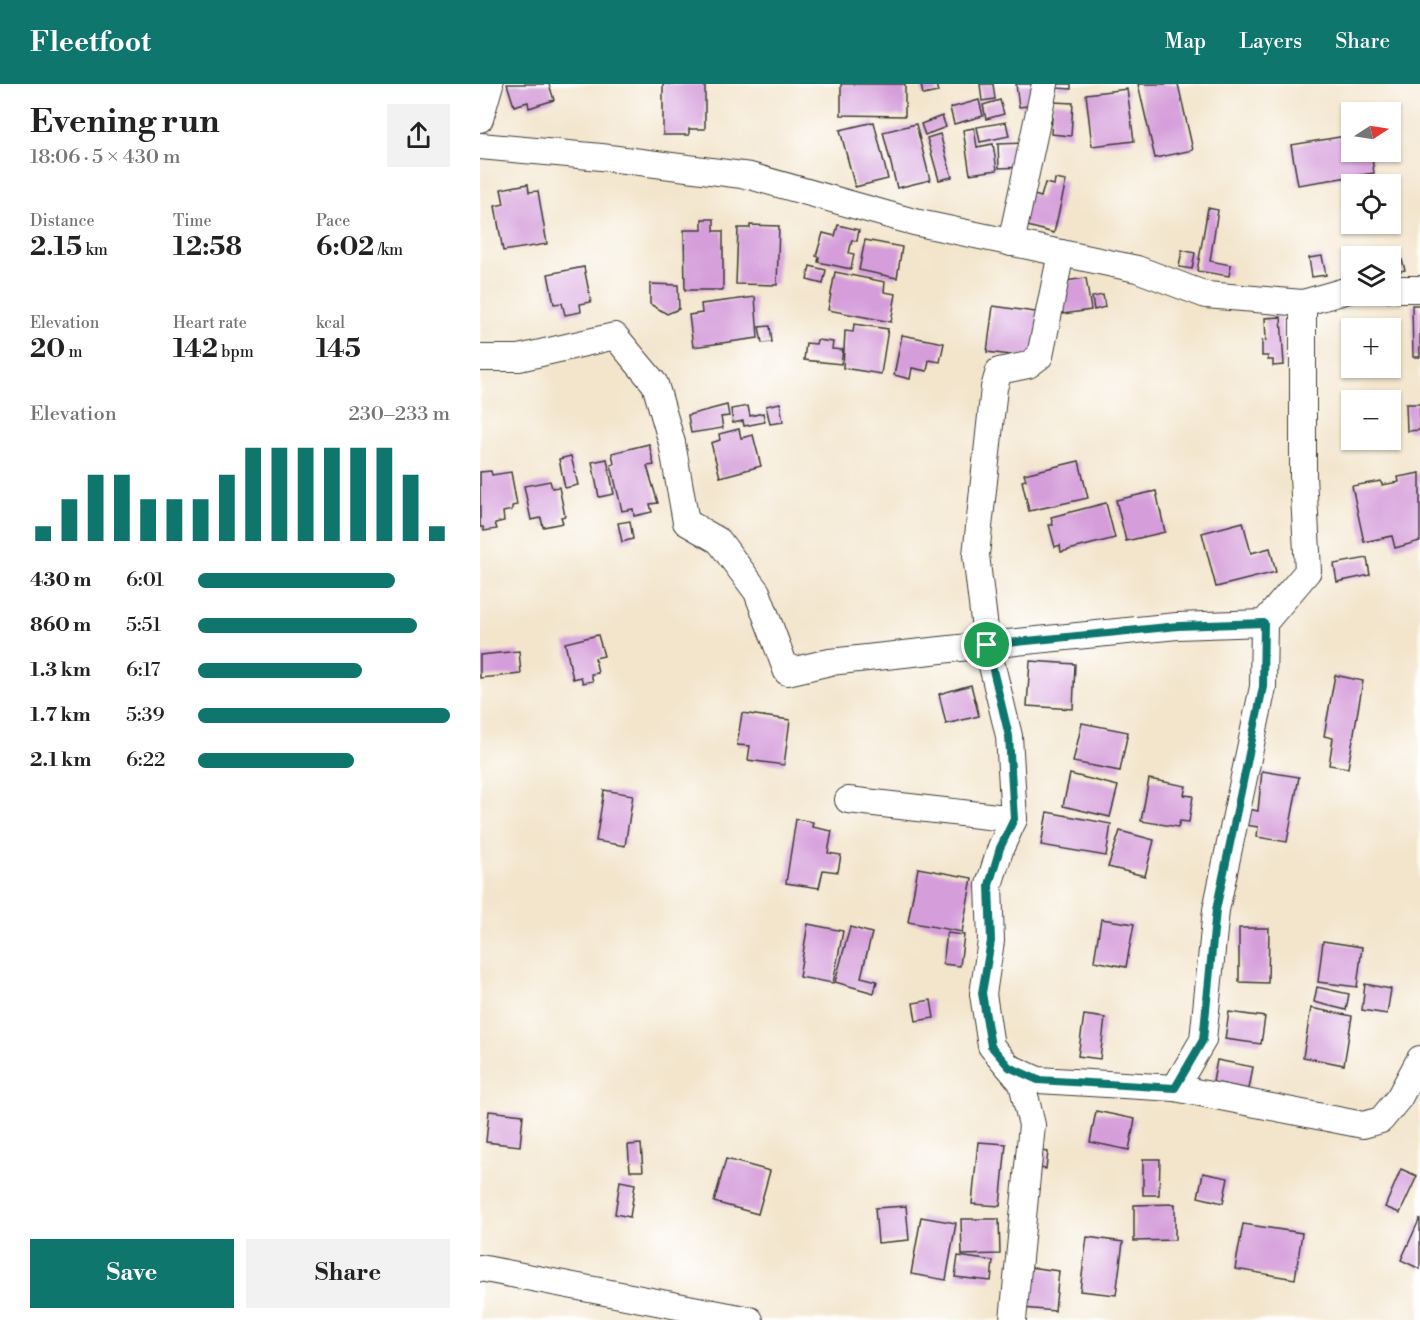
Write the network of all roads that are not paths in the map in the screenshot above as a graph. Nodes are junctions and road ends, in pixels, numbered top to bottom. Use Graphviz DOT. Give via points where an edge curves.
graph roads {
  1 [pos="490,84"];
  2 [pos="1045,84"];
  3 [pos="480,119"];
  4 [pos="480,146"];
  5 [pos="1011,243"];
  6 [pos="1061,253"];
  7 [pos="1401,289"];
  8 [pos="1420,289"];
  9 [pos="1341,292"];
  10 [pos="1303,303"];
  11 [pos="480,358"];
  12 [pos="1264,623"];
  13 [pos="987,645"];
  14 [pos="848,800"];
  15 [pos="1014,819"];
  16 [pos="1420,1059"];
  17 [pos="1009,1067"];
  18 [pos="1175,1088"];
  19 [pos="480,1268"];
  20 [pos="750,1320"];
  21 [pos="1013,1320"];
  1 -- 3 [label="street"];
  2 -- 5 [label="street"];
  4 -- 5 [label="street" via="750,176 914,222"];
  5 -- 6 [label="street"];
  6 -- 10 [label="street" via="1137,269 1206,295"];
  6 -- 13 [label="street" via="1040,356 1028,365 999,371 994,388 976,555"];
  7 -- 8 [label="street"];
  9 -- 10 [label="street"];
  10 -- 12 [label="street" via="1302,476 1308,571"];
  11 -- 13 [label="street" via="519,358 615,336 655,384 672,444 686,522 719,541 757,592 787,672 830,663"];
  12 -- 13 [label="street" via="1178,626"];
  12 -- 18 [label="street" via="1263,687 1216,910 1203,1040"];
  13 -- 15 [label="street" via="1009,736"];
  14 -- 15 [label="street"];
  15 -- 17 [label="street" via="989,885 991,941 982,993 991,1046"];
  16 -- 18 [label="street" via="1399,1098 1381,1120 1364,1125"];
  17 -- 18 [label="street" via="1038,1080"];
  17 -- 21 [label="street" via="1022,1083 1032,1125"];
  19 -- 20 [label="street"];
}
